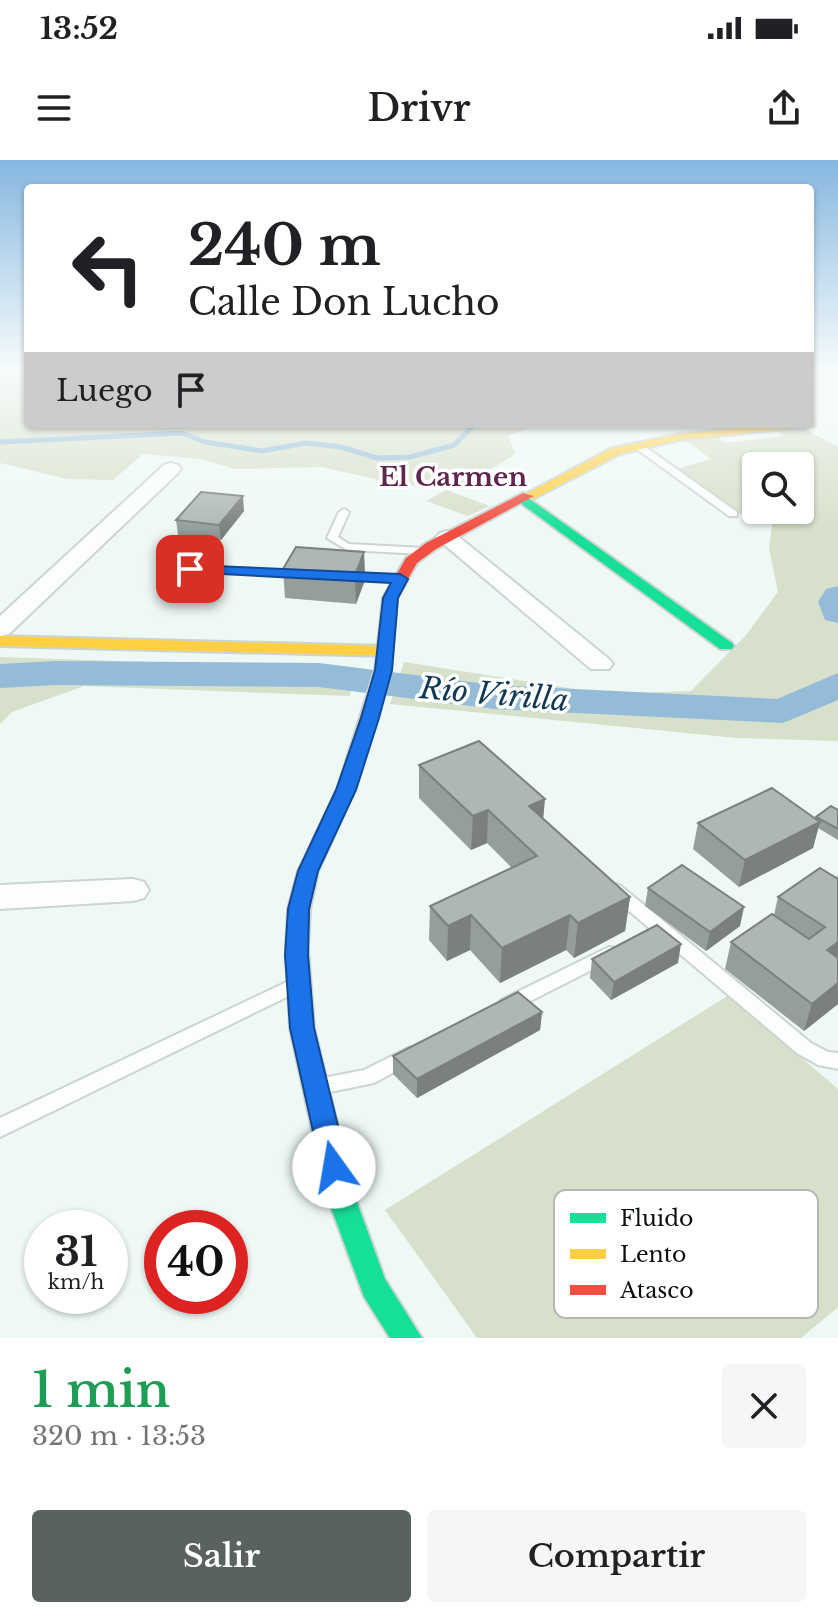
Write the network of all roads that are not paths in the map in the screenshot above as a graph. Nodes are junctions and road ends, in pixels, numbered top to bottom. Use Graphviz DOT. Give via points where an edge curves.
graph roads {
  1 [pos="767,428"];
  2 [pos="637,445"];
  3 [pos="171,469"];
  4 [pos="524,499"];
  5 [pos="344,512"];
  6 [pos="733,514"];
  7 [pos="447,537"];
  8 [pos="424,551"];
  9 [pos="190,569"];
  10 [pos="309,574"];
  11 [pos="339,576"];
  12 [pos="400,579"];
  13 [pos="0,629"];
  14 [pos="0,641"];
  15 [pos="726,646"];
  16 [pos="385,651"];
  17 [pos="600,664"];
  18 [pos="599,876"];
  19 [pos="133,890"];
  20 [pos="0,897"];
  21 [pos="645,934"];
  22 [pos="299,983"];
  23 [pos="492,1013"];
  24 [pos="422,1048"];
  25 [pos="838,1061"];
  26 [pos="316,1087"];
  27 [pos="0,1128"];
  28 [pos="407,1338"];
  1 -- 2 [label="street"];
  2 -- 4 [label="street" via="575,470"];
  2 -- 6 [label="lane"];
  3 -- 13 [label="street"];
  4 -- 7 [label="street"];
  4 -- 15 [label="street"];
  5 -- 8 [label="lane" via="332,538 336,543"];
  7 -- 8 [label="street"];
  7 -- 17 [label="street"];
  8 -- 12 [label="street"];
  9 -- 10 [label="lane"];
  11 -- 12 [label="lane"];
  12 -- 16 [label="street" via="390,598"];
  14 -- 16 [label="street"];
  16 -- 22 [label="street" via="346,790 308,871 299,909"];
  18 -- 21 [label="lane"];
  19 -- 20 [label="street"];
  21 -- 23 [label="lane"];
  21 -- 25 [label="lane" via="804,1048"];
  22 -- 26 [label="street" via="302,1028"];
  22 -- 27 [label="lane"];
  24 -- 26 [label="lane" via="367,1077"];
  26 -- 28 [label="street" via="345,1207 374,1287"];
}
